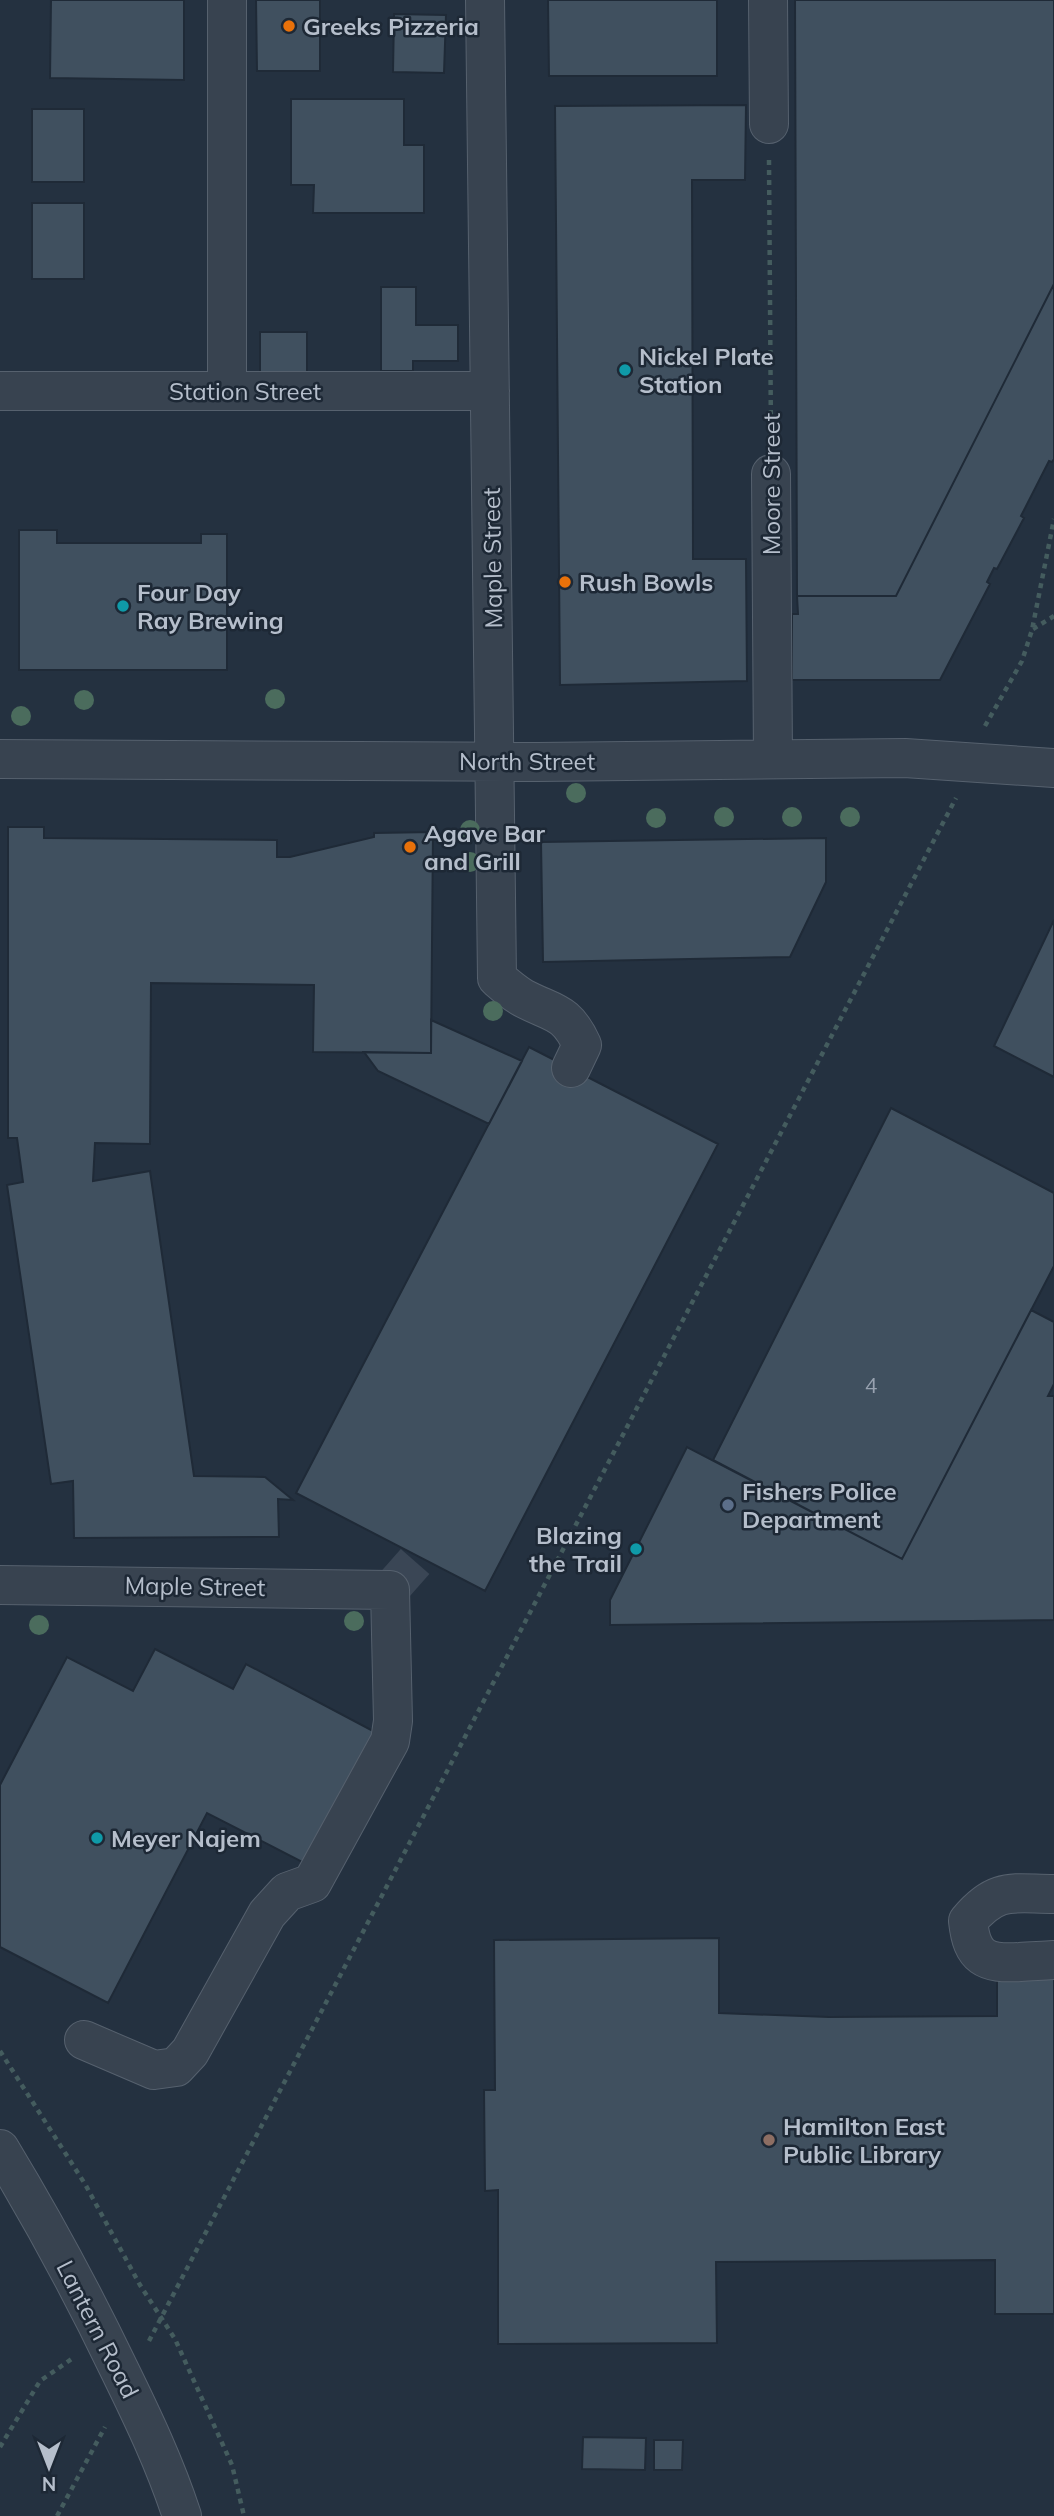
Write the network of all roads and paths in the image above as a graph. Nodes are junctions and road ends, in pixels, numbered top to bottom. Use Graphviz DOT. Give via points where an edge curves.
graph roads {
  1 [pos="228,0"];
  2 [pos="485,0"];
  3 [pos="768,0"];
  4 [pos="769,124"];
  5 [pos="0,390"];
  6 [pos="228,390"];
  7 [pos="490,391"];
  8 [pos="771,474"];
  9 [pos="1054,519"];
  10 [pos="1054,617"];
  11 [pos="1032,629"];
  12 [pos="981,733"];
  13 [pos="773,758"];
  14 [pos="0,759"];
  15 [pos="494,762"];
  16 [pos="1054,768"];
  17 [pos="961,788"];
  18 [pos="571,1068"];
  19 [pos="0,1585"];
  20 [pos="1054,1894"];
  21 [pos="1054,1960"];
  22 [pos="84,2040"];
  23 [pos="0,2051"];
  24 [pos="0,2149"];
  25 [pos="160,2318"];
  26 [pos="146,2348"];
  27 [pos="76,2356"];
  28 [pos="111,2415"];
  29 [pos="0,2447"];
  30 [pos="57,2516"];
  31 [pos="182,2516"];
  32 [pos="244,2516"];
  1 -- 6 [label="street"];
  2 -- 7 [label="street, Maple Street"];
  3 -- 4 [label="street"];
  4 -- 8 [label="path, Moore Street"];
  5 -- 6 [label="street, Station Street"];
  6 -- 7 [label="street, Station Street"];
  7 -- 15 [label="street, Maple Street"];
  8 -- 13 [label="street, Moore Street"];
  9 -- 11 [label="path"];
  10 -- 11 [label="path"];
  11 -- 12 [label="path" via="1022,662"];
  13 -- 15 [label="street, North Street"];
  13 -- 16 [label="street, North Street" via="905,758"];
  14 -- 15 [label="street, North Street"];
  15 -- 18 [label="street, Maple Street" via="497,978 567,1021 582,1045"];
  17 -- 25 [label="path"];
  19 -- 22 [label="street, Maple Street" via="390,1590 390,1741 312,1883 287,1892 267,1914 190,2052 176,2067 154,2070"];
  20 -- 21 [label="street" via="999,1894 968,1921 973,1944 985,1960 1000,1964"];
  23 -- 25 [label="path" via="85,2184"];
  24 -- 31 [label="street, Lantern Road" via="80,2291 144,2418"];
  25 -- 26 [label="path"];
  25 -- 32 [label="path" via="175,2339 223,2443"];
  27 -- 29 [label="path" via="40,2381"];
  28 -- 30 [label="path"];
}
